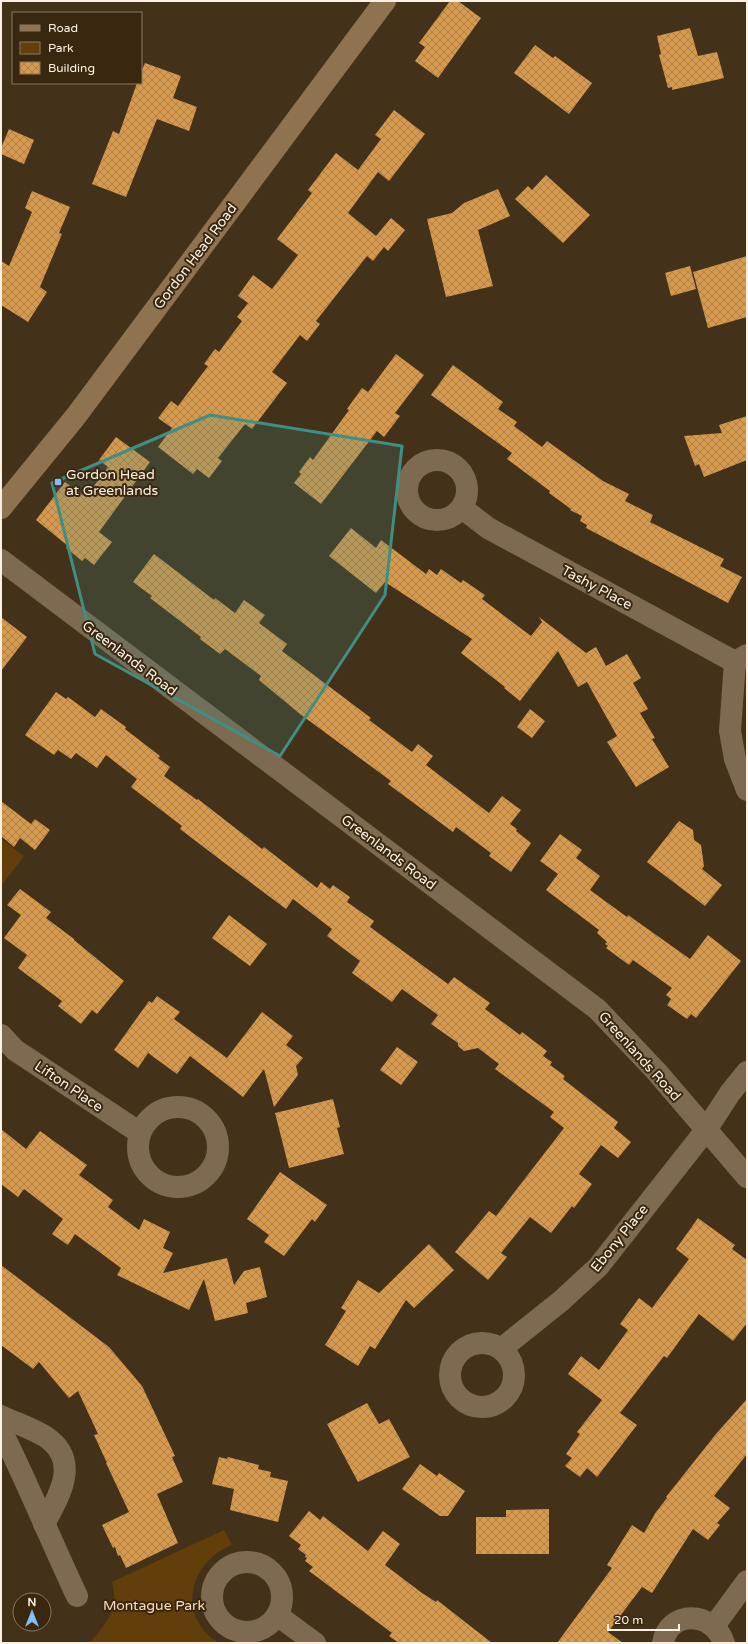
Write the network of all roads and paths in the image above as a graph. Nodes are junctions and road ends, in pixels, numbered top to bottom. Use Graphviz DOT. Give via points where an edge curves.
graph roads {
  1 [pos="384,1"];
  2 [pos="1,508"];
  3 [pos="462,508"];
  4 [pos="1,560"];
  5 [pos="741,658"];
  6 [pos="747,790"];
  7 [pos="1,1035"];
  8 [pos="747,1072"];
  9 [pos="706,1130"];
  10 [pos="140,1134"];
  11 [pos="747,1177"];
  12 [pos="501,1348"];
  13 [pos="1,1416"];
  14 [pos="1,1430"];
  15 [pos="44,1524"];
  16 [pos="747,1581"];
  17 [pos="77,1596"];
  18 [pos="277,1615"];
  19 [pos="719,1634"];
  20 [pos="315,1643"];
  21 [pos="663,1643"];
  1 -- 2 [label="main road, Gordon Head Road" via="76,416"];
  3 -- 5 [label="street, Tashy Place" via="488,528"];
  4 -- 9 [label="street, Greenlands Road" via="597,1009 656,1071"];
  5 -- 6 [label="street" via="730,730 735,759"];
  7 -- 10 [label="street, Lifton Place" via="16,1050"];
  8 -- 9 [label="street, Ebony Place"];
  9 -- 11 [label="street, Greenlands Road"];
  9 -- 12 [label="street, Ebony Place" via="598,1267 561,1301"];
  13 -- 15 [label="street" via="46,1437 60,1452 66,1470 59,1495"];
  14 -- 15 [label="street"];
  15 -- 17 [label="street"];
  16 -- 19 [label="street"];
  18 -- 20 [label="street"];
  19 -- 21 [label="street" via="705,1620 685,1619 668,1630"];
}
